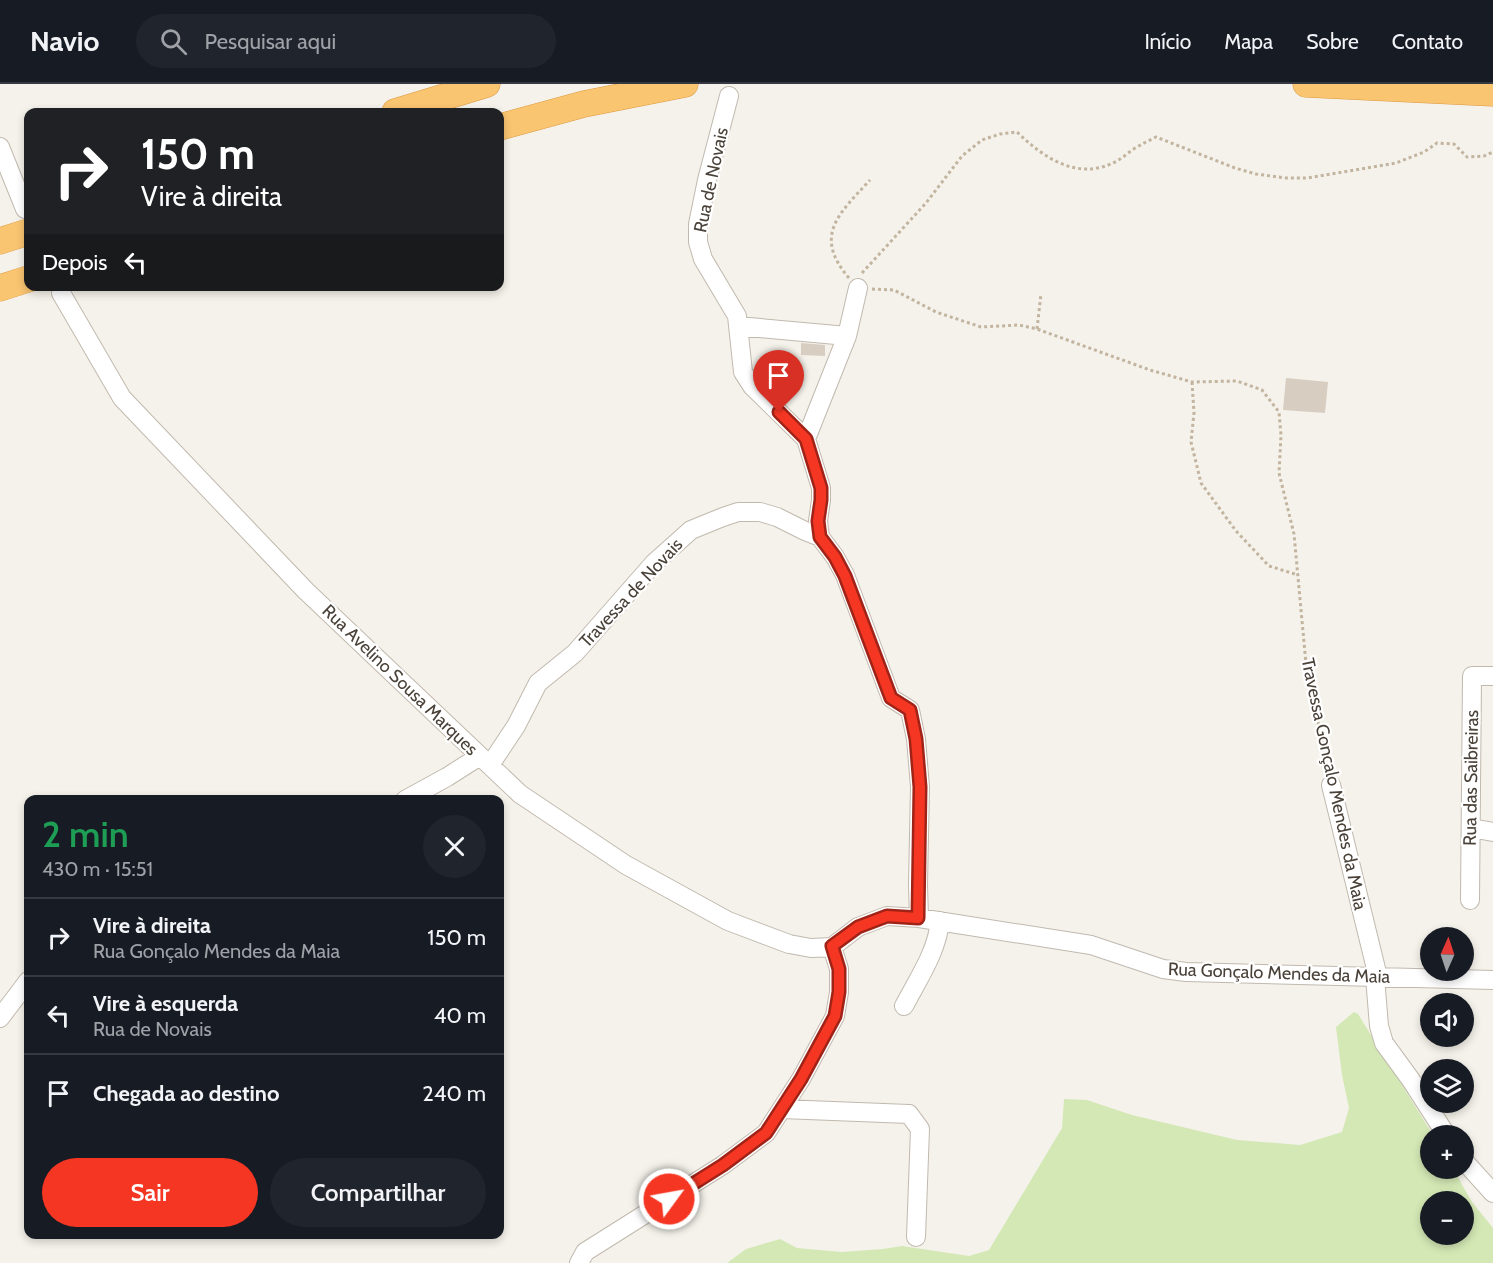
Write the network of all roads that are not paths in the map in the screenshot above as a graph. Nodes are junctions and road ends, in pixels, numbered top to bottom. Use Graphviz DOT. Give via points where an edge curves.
graph roads {
  1 [pos="487,84"];
  2 [pos="685,84"];
  3 [pos="1306,84"];
  4 [pos="1493,93"];
  5 [pos="729,96"];
  6 [pos="408,108"];
  7 [pos="504,126"];
  8 [pos="0,147"];
  9 [pos="24,212"];
  10 [pos="24,222"];
  11 [pos="0,241"];
  12 [pos="24,280"];
  13 [pos="855,285"];
  14 [pos="0,288"];
  15 [pos="61,293"];
  16 [pos="738,326"];
  17 [pos="847,336"];
  18 [pos="806,439"];
  19 [pos="820,537"];
  20 [pos="1493,676"];
  21 [pos="485,761"];
  22 [pos="1331,785"];
  23 [pos="414,795"];
  24 [pos="1471,828"];
  25 [pos="1493,832"];
  26 [pos="1470,900"];
  27 [pos="918,918"];
  28 [pos="940,921"];
  29 [pos="832,946"];
  30 [pos="1376,977"];
  31 [pos="1493,980"];
  32 [pos="24,986"];
  33 [pos="0,993"];
  34 [pos="904,1006"];
  35 [pos="3,1015"];
  36 [pos="782,1109"];
  37 [pos="1440,1125"];
  38 [pos="1474,1172"];
  39 [pos="1493,1193"];
  40 [pos="916,1237"];
  41 [pos="579,1263"];
  1 -- 6 [label="highway"];
  2 -- 7 [label="highway" via="584,104"];
  3 -- 4 [label="highway"];
  5 -- 16 [label="street, Rua de Novais" via="707,180 698,242"];
  8 -- 9 [label="street"];
  10 -- 11 [label="highway"];
  12 -- 14 [label="highway"];
  13 -- 17 [label="street"];
  15 -- 21 [label="street, Rua Avelino Sousa Marques" via="122,398 306,591"];
  16 -- 17 [label="street"];
  16 -- 18 [label="street, Rua de Novais" via="743,372 752,386"];
  17 -- 18 [label="street"];
  18 -- 19 [label="street, Rua de Novais" via="821,488"];
  19 -- 21 [label="street, Travessa de Novais" via="760,512 738,512 691,530 654,563 575,653 538,683 516,726"];
  19 -- 27 [label="street" via="845,576 891,698 910,710 920,787"];
  20 -- 24 [label="street, Rua das Saibreiras" via="1472,676"];
  21 -- 23 [label="street"];
  21 -- 29 [label="street, Rua Avelino Sousa Marques" via="520,794 626,865 728,921 789,944"];
  22 -- 30 [label="street, Travessa Gonçalo Mendes da Maia"];
  24 -- 25 [label="street"];
  24 -- 26 [label="street, Rua das Saibreiras"];
  27 -- 28 [label="street, Rua Gonçalo Mendes da Maia"];
  27 -- 29 [label="street, Rua Gonçalo Mendes da Maia" via="887,916 858,927"];
  28 -- 30 [label="street, Rua Gonçalo Mendes da Maia" via="1091,945 1163,969 1186,972"];
  28 -- 34 [label="street" via="930,956"];
  29 -- 36 [label="street" via="839,969 835,1016"];
  30 -- 31 [label="street, Rua Gonçalo Mendes da Maia"];
  30 -- 37 [label="street, Travessa Gonçalo Mendes da Maia" via="1383,1043"];
  32 -- 35 [label="street"];
  33 -- 35 [label="street"];
  36 -- 40 [label="street" via="909,1114 920,1129"];
  36 -- 41 [label="street" via="766,1133 723,1165 585,1251"];
  38 -- 39 [label="street"];
}
